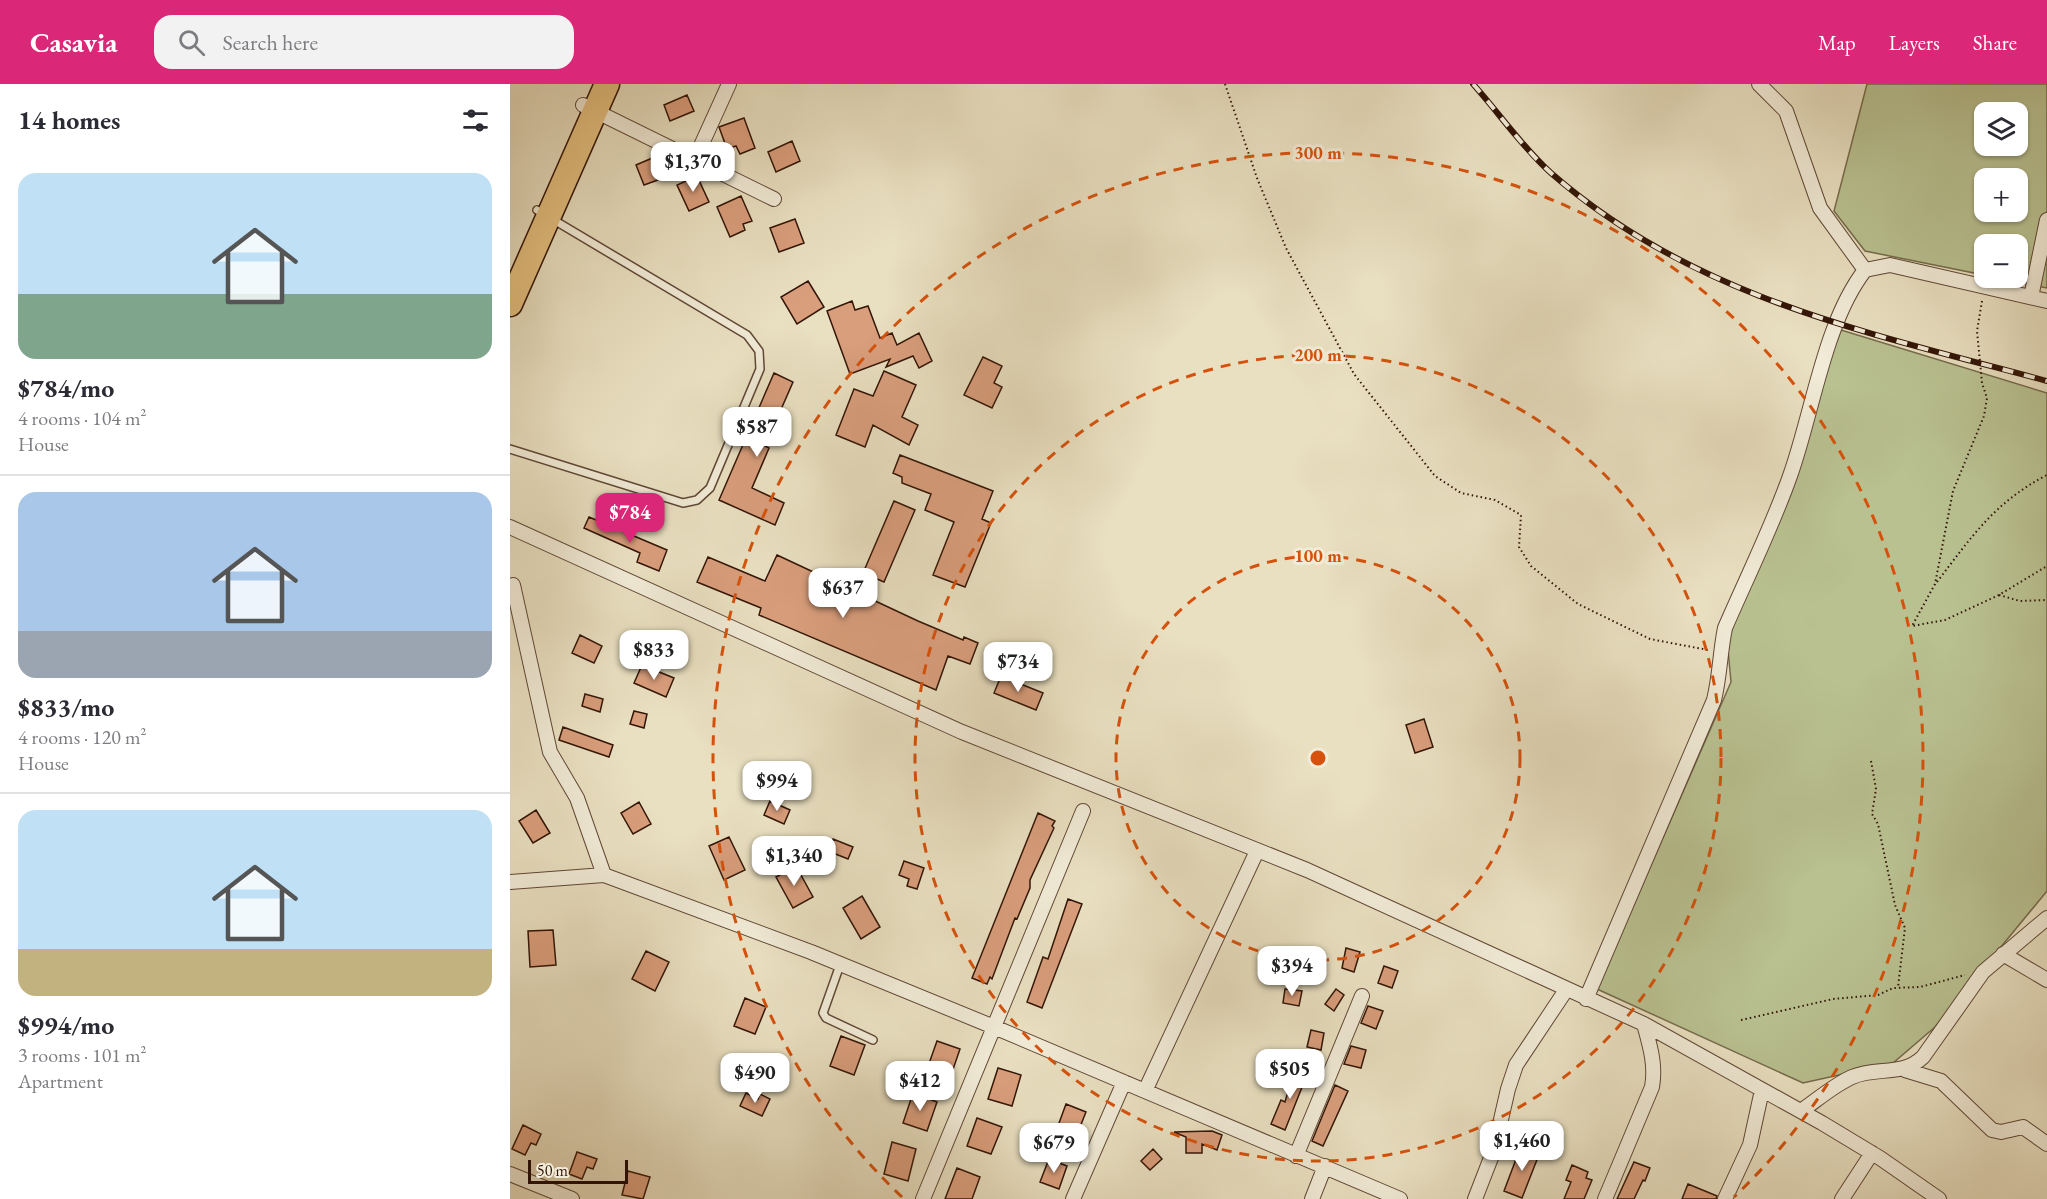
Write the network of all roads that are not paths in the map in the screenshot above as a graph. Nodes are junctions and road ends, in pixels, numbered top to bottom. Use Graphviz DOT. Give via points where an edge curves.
graph roads {
  1 [pos="607,84"];
  2 [pos="729,84"];
  3 [pos="1759,84"];
  4 [pos="590,100"];
  5 [pos="694,159"];
  6 [pos="774,199"];
  7 [pos="543,212"];
  8 [pos="2047,220"];
  9 [pos="510,270"];
  10 [pos="1865,270"];
  11 [pos="2031,297"];
  12 [pos="2047,301"];
  13 [pos="510,304"];
  14 [pos="510,449"];
  15 [pos="510,527"];
  16 [pos="513,585"];
  17 [pos="1083,811"];
  18 [pos="1257,851"];
  19 [pos="604,875"];
  20 [pos="510,882"];
  21 [pos="2045,925"];
  22 [pos="2003,954"];
  23 [pos="840,964"];
  24 [pos="2047,980"];
  25 [pos="1566,990"];
  26 [pos="1362,996"];
  27 [pos="1586,999"];
  28 [pos="1644,1024"];
  29 [pos="994,1027"];
  30 [pos="873,1040"];
  31 [pos="1905,1070"];
  32 [pos="1124,1082"];
  33 [pos="1762,1090"];
  34 [pos="1145,1091"];
  35 [pos="1801,1111"];
  36 [pos="2047,1144"];
  37 [pos="1872,1154"];
  38 [pos="1296,1156"];
  39 [pos="1324,1166"];
  40 [pos="510,1174"];
  41 [pos="572,1199"];
  42 [pos="923,1199"];
  43 [pos="1073,1199"];
  44 [pos="1312,1199"];
  45 [pos="1400,1199"];
  46 [pos="1475,1199"];
  47 [pos="1605,1199"];
  48 [pos="1725,1199"];
  49 [pos="1842,1199"];
  50 [pos="1939,1199"];
  1 -- 4 [label="highway"];
  2 -- 5 [label="street"];
  3 -- 10 [label="street" via="1786,111 1820,208"];
  4 -- 5 [label="street"];
  4 -- 7 [label="highway"];
  5 -- 6 [label="street"];
  7 -- 9 [label="highway"];
  7 -- 13 [label="highway"];
  7 -- 14 [label="lane" via="747,335 759,351 760,369 710,488 697,500 683,503"];
  8 -- 11 [label="street"];
  10 -- 11 [label="street" via="1890,265"];
  10 -- 27 [label="street" via="1852,288 1837,324 1790,476 1725,628 1714,700"];
  11 -- 12 [label="street"];
  15 -- 18 [label="street" via="962,732"];
  16 -- 19 [label="street" via="550,752 577,798"];
  17 -- 29 [label="street"];
  18 -- 25 [label="street" via="1307,870"];
  18 -- 34 [label="street"];
  19 -- 20 [label="street"];
  19 -- 23 [label="street"];
  21 -- 22 [label="street"];
  22 -- 24 [label="street"];
  22 -- 31 [label="street" via="1983,972 1923,1058"];
  23 -- 29 [label="street"];
  23 -- 30 [label="lane" via="823,1013"];
  25 -- 27 [label="street"];
  25 -- 46 [label="street" via="1516,1065 1494,1150"];
  26 -- 38 [label="street"];
  27 -- 28 [label="street"];
  28 -- 33 [label="street"];
  28 -- 47 [label="street" via="1655,1073 1652,1087"];
  29 -- 32 [label="street"];
  29 -- 42 [label="street"];
  31 -- 35 [label="street" via="1852,1077"];
  31 -- 36 [label="street" via="1941,1081 1992,1130 2023,1127"];
  32 -- 34 [label="street"];
  32 -- 43 [label="street"];
  33 -- 35 [label="street"];
  33 -- 48 [label="street" via="1750,1145"];
  34 -- 38 [label="street"];
  35 -- 37 [label="street"];
  37 -- 49 [label="street"];
  37 -- 50 [label="street"];
  38 -- 39 [label="street"];
  39 -- 44 [label="street"];
  39 -- 45 [label="street"];
  40 -- 41 [label="street"];
}
